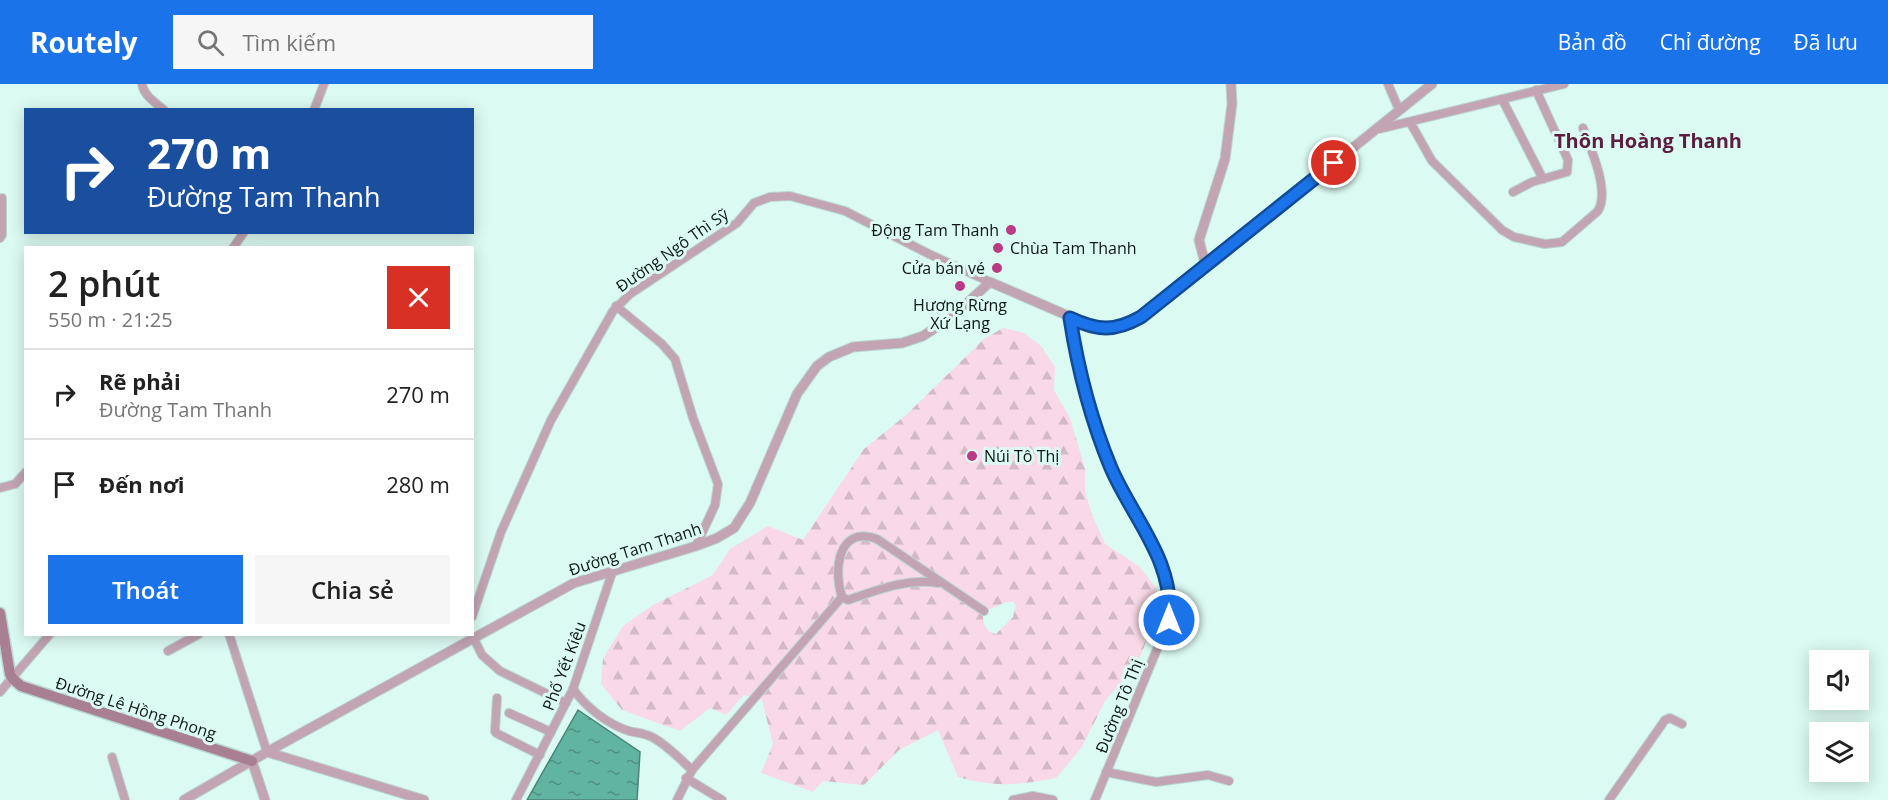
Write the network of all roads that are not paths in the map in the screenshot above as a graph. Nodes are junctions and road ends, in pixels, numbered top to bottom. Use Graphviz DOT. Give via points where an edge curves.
graph roads {
  1 [pos="142,84"];
  2 [pos="324,84"];
  3 [pos="1231,84"];
  4 [pos="1388,84"];
  5 [pos="1432,84"];
  6 [pos="1564,84"];
  7 [pos="1536,90"];
  8 [pos="1502,99"];
  9 [pos="162,108"];
  10 [pos="315,108"];
  11 [pos="1399,110"];
  12 [pos="1410,122"];
  13 [pos="1583,128"];
  14 [pos="1379,129"];
  15 [pos="1543,179"];
  16 [pos="1513,192"];
  17 [pos="2,198"];
  18 [pos="0,238"];
  19 [pos="1206,267"];
  20 [pos="990,282"];
  21 [pos="616,306"];
  22 [pos="1070,318"];
  23 [pos="24,474"];
  24 [pos="0,488"];
  25 [pos="696,546"];
  26 [pos="613,570"];
  27 [pos="943,583"];
  28 [pos="842,597"];
  29 [pos="474,602"];
  30 [pos="984,611"];
  31 [pos="0,613"];
  32 [pos="48,636"];
  33 [pos="195,636"];
  34 [pos="230,636"];
  35 [pos="469,639"];
  36 [pos="168,651"];
  37 [pos="13,679"];
  38 [pos="573,689"];
  39 [pos="0,692"];
  40 [pos="497,698"];
  41 [pos="566,703"];
  42 [pos="509,713"];
  43 [pos="1682,724"];
  44 [pos="551,732"];
  45 [pos="267,752"];
  46 [pos="540,755"];
  47 [pos="112,757"];
  48 [pos="252,761"];
  49 [pos="692,770"];
  50 [pos="1107,772"];
  51 [pos="687,778"];
  52 [pos="1230,781"];
  53 [pos="125,800"];
  54 [pos="184,800"];
  55 [pos="264,800"];
  56 [pos="424,800"];
  57 [pos="516,800"];
  58 [pos="677,800"];
  59 [pos="722,800"];
  60 [pos="1013,800"];
  61 [pos="1053,800"];
  62 [pos="1095,800"];
  63 [pos="1609,800"];
  1 -- 9 [label="street" via="143,91"];
  2 -- 10 [label="street"];
  3 -- 19 [label="street" via="1225,159 1199,240"];
  4 -- 11 [label="street"];
  5 -- 11 [label="street"];
  6 -- 7 [label="street"];
  7 -- 8 [label="street"];
  7 -- 15 [label="street" via="1569,168"];
  8 -- 12 [label="street"];
  8 -- 15 [label="street"];
  11 -- 14 [label="street"];
  12 -- 13 [label="street" via="1432,161 1502,230 1545,244 1562,242 1601,206 1596,164"];
  12 -- 14 [label="street"];
  14 -- 19 [label="street"];
  15 -- 16 [label="street"];
  17 -- 18 [label="street"];
  19 -- 22 [label="street" via="1128,324 1104,329"];
  20 -- 21 [label="street, Đường Ngô Thì Sỹ" via="845,211 803,198 780,196 754,203 737,223"];
  20 -- 22 [label="street"];
  20 -- 25 [label="street, Đường Tam Thanh" via="923,336 853,347 817,366 797,394 745,514 734,528"];
  21 -- 25 [label="street" via="675,359 718,484 715,505"];
  21 -- 29 [label="street, Đường Ngô Thì Sỹ" via="551,420"];
  22 -- 50 [label="street, Đường Tô Thị" via="1078,371 1100,438 1111,469 1146,530 1169,584 1171,604 1169,620"];
  23 -- 24 [label="street" via="15,484"];
  25 -- 26 [label="street, Đường Tam Thanh"];
  26 -- 35 [label="street, Đường Tam Thanh" via="574,583"];
  26 -- 38 [label="street, Phố Yết Kiêu"];
  27 -- 28 [label="street" via="914,581 848,600"];
  27 -- 28 [label="street" via="877,539 863,535 852,538 843,548 838,580"];
  27 -- 30 [label="street"];
  28 -- 49 [label="street"];
  31 -- 37 [label="main road"];
  32 -- 37 [label="street"];
  33 -- 36 [label="street"];
  34 -- 45 [label="street"];
  35 -- 41 [label="street" via="500,671"];
  35 -- 45 [label="street, Đường Tam Thanh"];
  37 -- 39 [label="street"];
  37 -- 48 [label="main road, Đường Lê Hồng Phong" via="27,689"];
  38 -- 41 [label="street, Phố Yết Kiêu"];
  38 -- 49 [label="street" via="602,717 654,738"];
  40 -- 46 [label="street" via="496,733"];
  41 -- 44 [label="street, Phố Yết Kiêu"];
  42 -- 44 [label="street"];
  43 -- 63 [label="street" via="1670,718 1665,720"];
  44 -- 46 [label="street, Phố Yết Kiêu"];
  45 -- 48 [label="street, Đường Tam Thanh"];
  45 -- 56 [label="street"];
  46 -- 57 [label="street, Phố Yết Kiêu"];
  47 -- 53 [label="street"];
  48 -- 54 [label="street, Đường Tam Thanh"];
  48 -- 55 [label="street"];
  49 -- 51 [label="street"];
  50 -- 52 [label="street" via="1156,782 1208,775"];
  50 -- 62 [label="street, Đường Tô Thị"];
  51 -- 58 [label="street"];
  51 -- 59 [label="street"];
  60 -- 61 [label="street" via="1033,796"];
}
